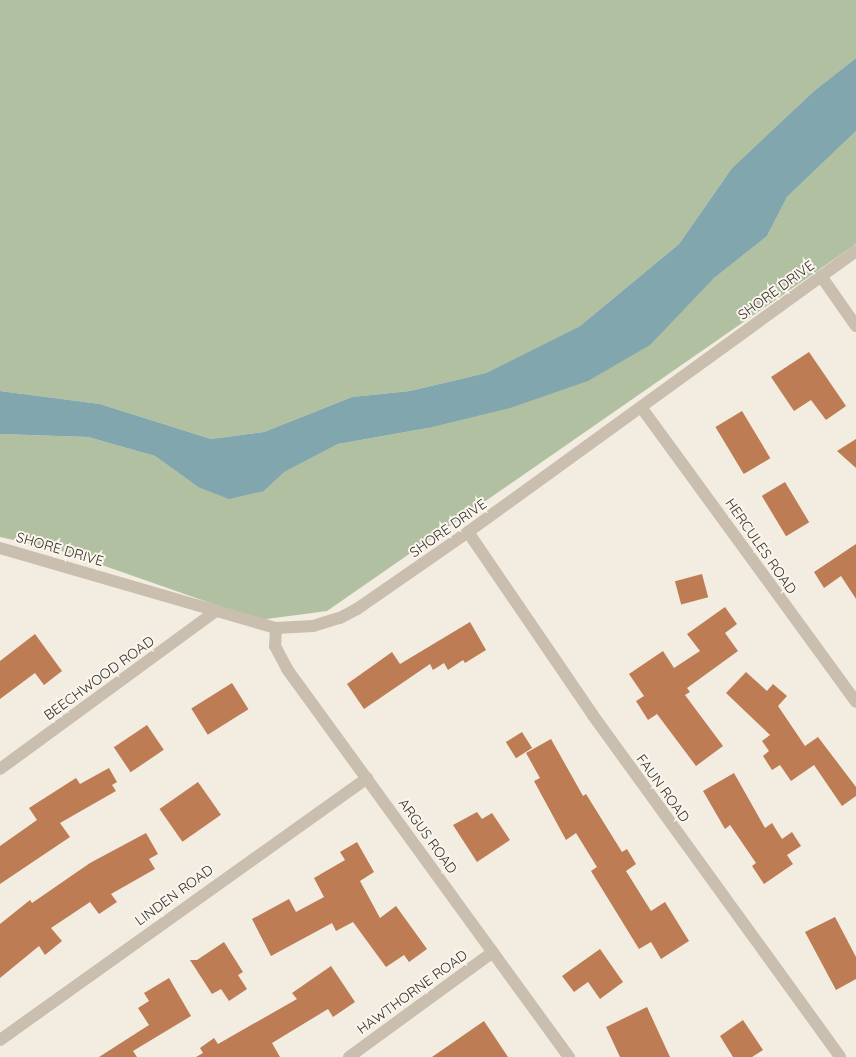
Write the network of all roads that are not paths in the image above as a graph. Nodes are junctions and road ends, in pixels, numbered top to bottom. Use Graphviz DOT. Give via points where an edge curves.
graph roads {
  1 [pos="856,251"];
  2 [pos="821,276"];
  3 [pos="856,326"];
  4 [pos="641,407"];
  5 [pos="468,532"];
  6 [pos="0,548"];
  7 [pos="216,611"];
  8 [pos="276,628"];
  9 [pos="856,702"];
  10 [pos="0,769"];
  11 [pos="367,778"];
  12 [pos="493,952"];
  13 [pos="0,1040"];
  14 [pos="349,1057"];
  15 [pos="569,1057"];
  16 [pos="840,1057"];
  1 -- 2 [label="street, SHORE DRIVE"];
  2 -- 3 [label="street"];
  2 -- 4 [label="street, SHORE DRIVE"];
  4 -- 5 [label="street, SHORE DRIVE"];
  4 -- 9 [label="street, HERCULES ROAD"];
  5 -- 8 [label="street, SHORE DRIVE" via="358,609 313,626"];
  5 -- 16 [label="street, FAUN ROAD" via="592,714"];
  6 -- 7 [label="street, SHORE DRIVE"];
  7 -- 8 [label="street, SHORE DRIVE"];
  7 -- 10 [label="street, BEECHWOOD ROAD"];
  8 -- 11 [label="street, ARGUS ROAD" via="275,646 287,669"];
  11 -- 12 [label="street, ARGUS ROAD"];
  11 -- 13 [label="street, LINDEN ROAD"];
  12 -- 14 [label="street, HAWTHORNE ROAD"];
  12 -- 15 [label="street, ARGUS ROAD"];
}
